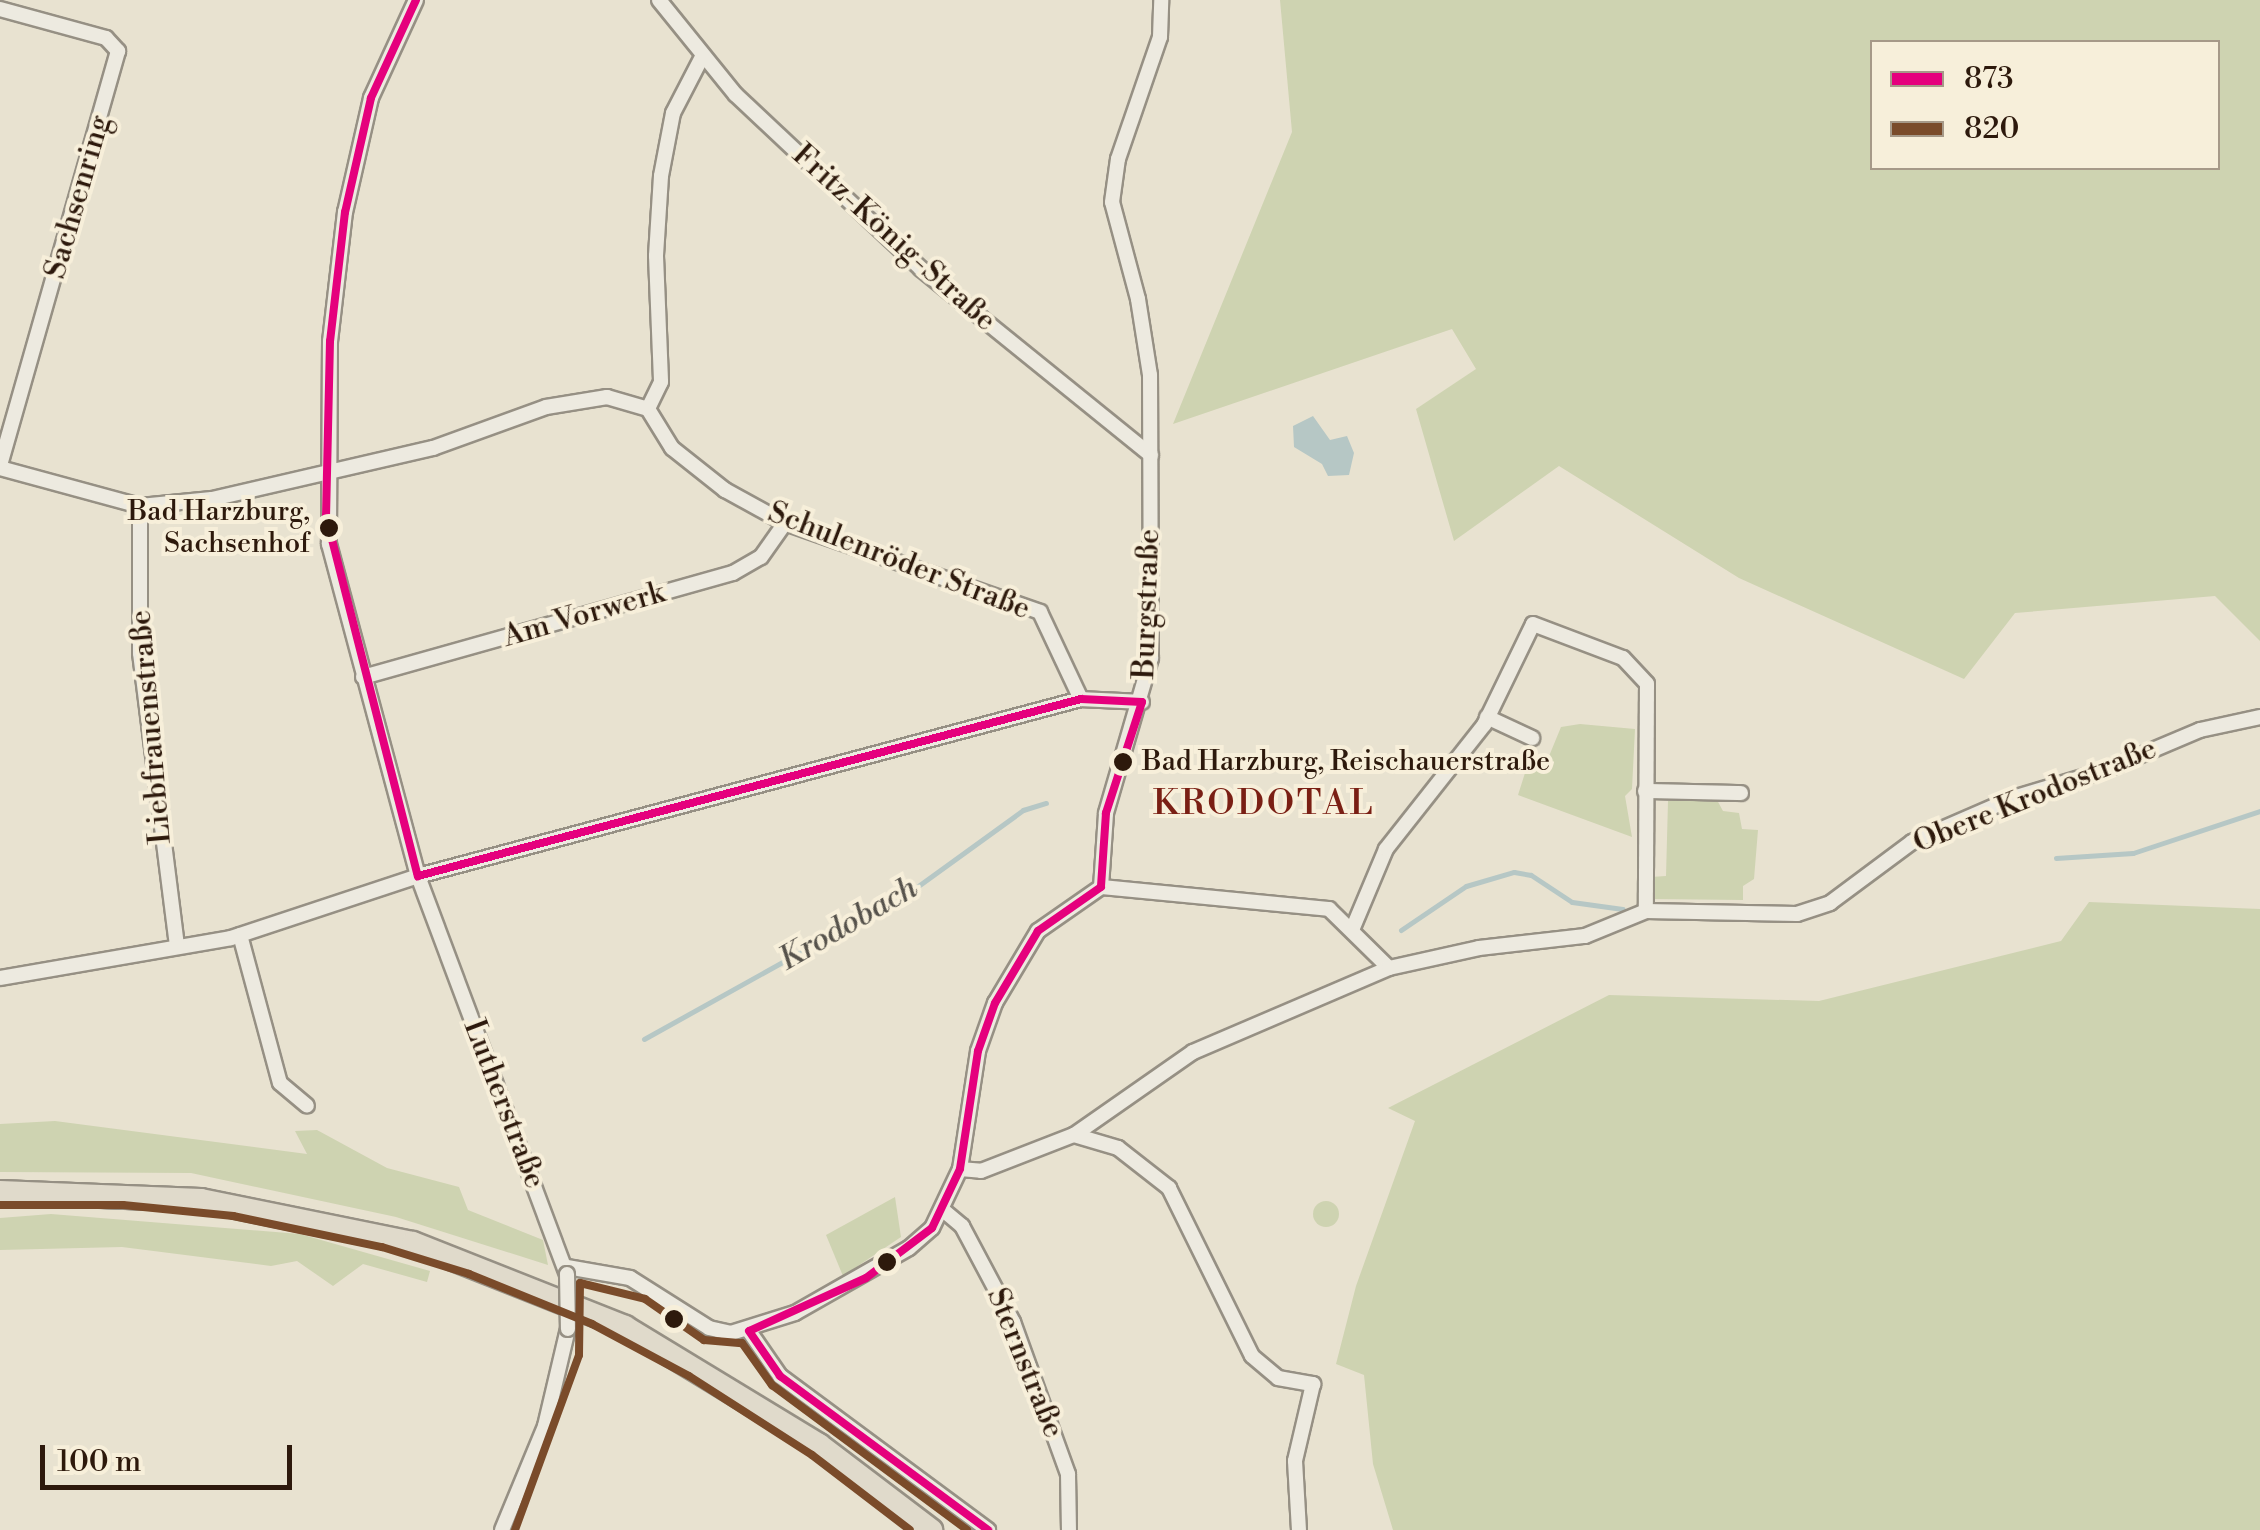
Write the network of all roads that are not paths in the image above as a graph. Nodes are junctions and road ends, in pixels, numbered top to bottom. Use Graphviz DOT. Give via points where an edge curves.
graph roads {
  1 [pos="43,0"];
  2 [pos="416,0"];
  3 [pos="660,0"];
  4 [pos="1161,0"];
  5 [pos="0,10"];
  6 [pos="35,17"];
  7 [pos="702,56"];
  8 [pos="648,409"];
  9 [pos="1151,455"];
  10 [pos="0,466"];
  11 [pos="326,477"];
  12 [pos="140,506"];
  13 [pos="786,523"];
  14 [pos="363,677"];
  15 [pos="1081,699"];
  16 [pos="1142,702"];
  17 [pos="1488,717"];
  18 [pos="2260,717"];
  19 [pos="1532,738"];
  20 [pos="1645,791"];
  21 [pos="1742,793"];
  22 [pos="418,876"];
  23 [pos="1101,887"];
  24 [pos="1646,911"];
  25 [pos="1352,930"];
  26 [pos="240,935"];
  27 [pos="177,947"];
  28 [pos="1390,968"];
  29 [pos="0,978"];
  30 [pos="307,1106"];
  31 [pos="1074,1135"];
  32 [pos="960,1169"];
  33 [pos="0,1192"];
  34 [pos="943,1210"];
  35 [pos="567,1270"];
  36 [pos="749,1331"];
  37 [pos="502,1530"];
  38 [pos="931,1530"];
  39 [pos="988,1530"];
  40 [pos="1070,1530"];
  41 [pos="1299,1530"];
  1 -- 6 [label="street"];
  2 -- 11 [label="street, Lutherstraße" via="370,98 352,174 330,342"];
  3 -- 7 [label="street, Fritz-König-Straße"];
  4 -- 9 [label="street, Burgstraße" via="1160,36 1118,159 1112,202 1150,376"];
  5 -- 6 [label="street, Sachsenring"];
  6 -- 10 [label="street, Sachsenring" via="115,42 118,60"];
  7 -- 8 [label="street" via="673,113 661,176 660,382"];
  7 -- 9 [label="street, Fritz-König-Straße" via="922,269"];
  8 -- 11 [label="street" via="607,398 546,407"];
  8 -- 13 [label="street, Schulenröder Straße" via="672,448 725,490"];
  9 -- 16 [label="street, Burgstraße" via="1151,658"];
  10 -- 12 [label="street"];
  11 -- 12 [label="street"];
  11 -- 14 [label="street, Lutherstraße" via="328,544"];
  12 -- 27 [label="street, Liebfrauenstraße" via="140,654"];
  13 -- 14 [label="street, Am Vorwerk" via="761,557 733,573"];
  13 -- 15 [label="street, Schulenröder Straße" via="1040,612"];
  14 -- 22 [label="street, Lutherstraße"];
  15 -- 16 [label="street"];
  15 -- 22 [label="street"];
  16 -- 23 [label="street, Burgstraße" via="1106,812"];
  17 -- 19 [label="street"];
  17 -- 20 [label="street" via="1533,624 1636,667 1647,684"];
  17 -- 25 [label="street" via="1386,849"];
  18 -- 24 [label="street, Obere Krodostraße" via="2200,730 2103,771 2013,798 1912,842 1830,904 1797,914"];
  20 -- 21 [label="street"];
  20 -- 24 [label="street"];
  22 -- 26 [label="street"];
  22 -- 35 [label="street, Lutherstraße"];
  23 -- 25 [label="street" via="1328,908"];
  23 -- 32 [label="street" via="1038,932 995,1003 978,1051"];
  24 -- 28 [label="street, Obere Krodostraße" via="1585,936 1479,948"];
  25 -- 28 [label="street"];
  26 -- 27 [label="street"];
  26 -- 30 [label="street" via="280,1083"];
  27 -- 29 [label="street"];
  28 -- 31 [label="street, Obere Krodostraße" via="1192,1052"];
  31 -- 32 [label="street, Obere Krodostraße" via="981,1171"];
  31 -- 41 [label="street" via="1118,1148 1169,1188 1252,1356 1278,1378 1314,1384 1295,1461"];
  32 -- 34 [label="street"];
  33 -- 38 [label="main road" via="202,1200 413,1243 625,1327 819,1446"];
  34 -- 36 [label="street" via="932,1228 866,1278"];
  34 -- 40 [label="street, Sternstraße" via="962,1226 1014,1322 1068,1474"];
  35 -- 36 [label="street" via="650,1287 709,1328"];
  35 -- 37 [label="street, Lutherstraße, bridge" via="568,1329 545,1426"];
  36 -- 39 [label="street" via="780,1376"];
}
